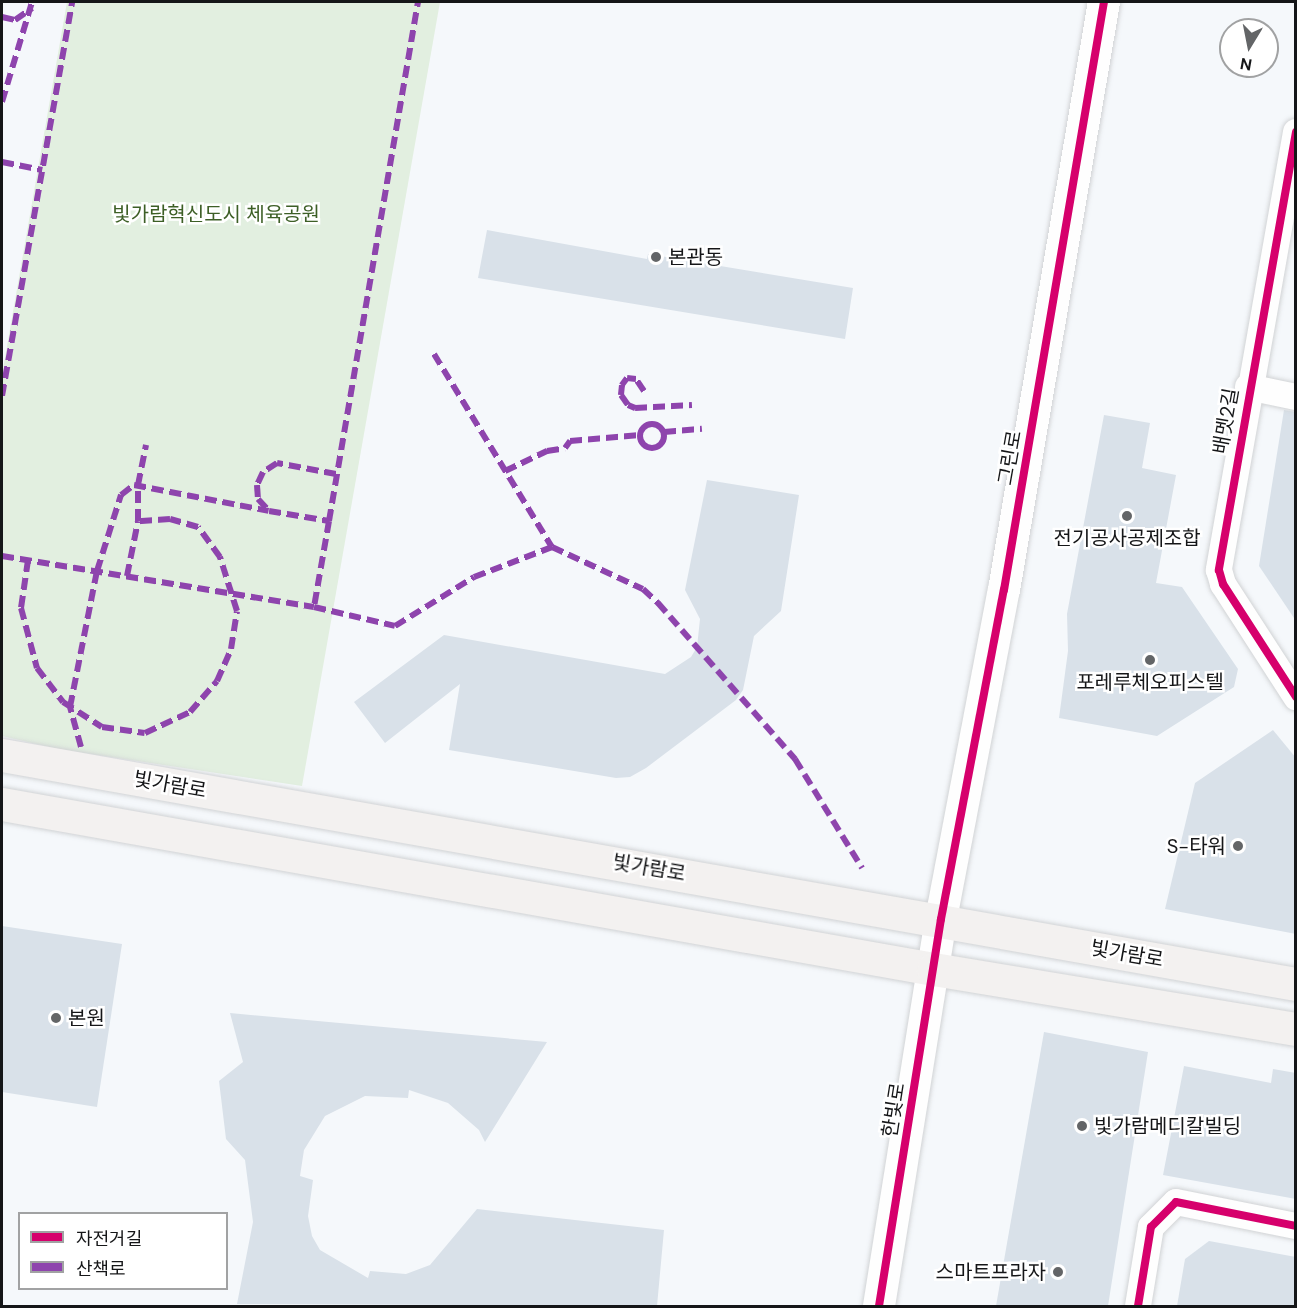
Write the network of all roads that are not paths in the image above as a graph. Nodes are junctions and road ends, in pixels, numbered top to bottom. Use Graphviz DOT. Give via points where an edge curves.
graph roads {
  1 [pos="1104,2"];
  2 [pos="1296,132"];
  3 [pos="1248,387"];
  4 [pos="1296,397"];
  5 [pos="1296,697"];
  6 [pos="2,755"];
  7 [pos="2,804"];
  8 [pos="941,919"];
  9 [pos="933,969"];
  10 [pos="1296,984"];
  11 [pos="1296,1029"];
  12 [pos="1296,1226"];
  13 [pos="879,1306"];
  14 [pos="1138,1306"];
  1 -- 8 [label="street, 그린로" via="1004,590"];
  2 -- 3 [label="street, 배멧2길"];
  3 -- 4 [label="street"];
  3 -- 5 [label="street, 배멧2길" via="1219,570 1223,584"];
  6 -- 8 [label="main road, 빛가람로"];
  7 -- 9 [label="main road"];
  8 -- 9 [label="street, 한빛로"];
  8 -- 10 [label="main road, 빛가람로"];
  9 -- 11 [label="main road"];
  9 -- 13 [label="street, 한빛로"];
  12 -- 14 [label="street" via="1176,1202 1150,1227"];
}
